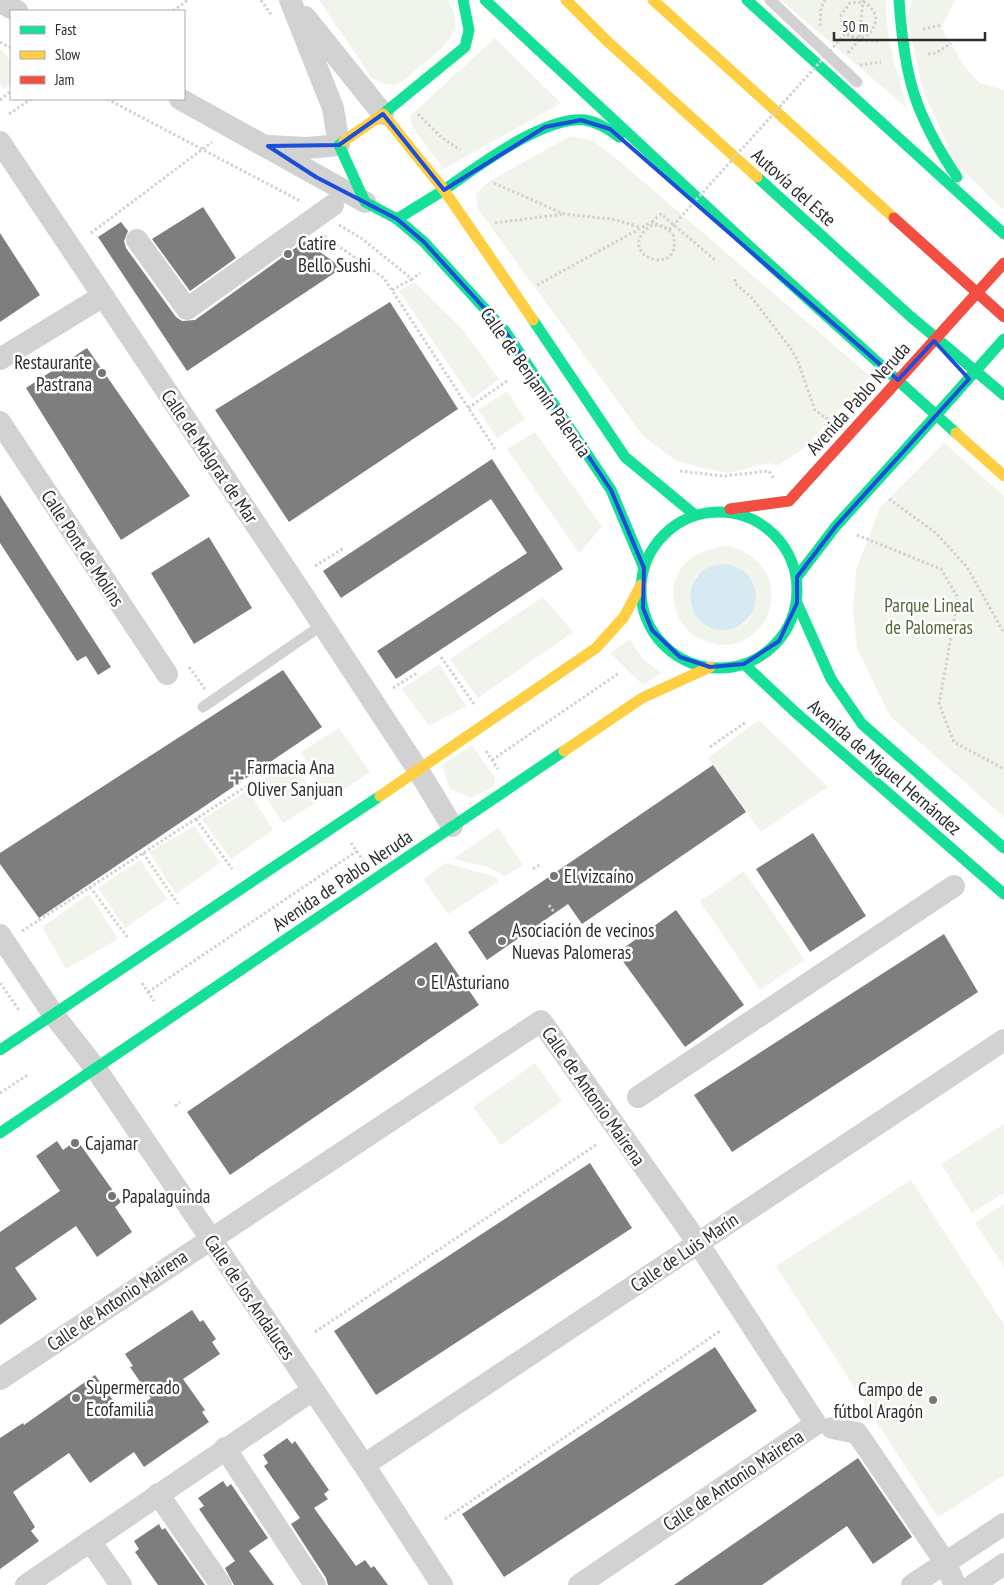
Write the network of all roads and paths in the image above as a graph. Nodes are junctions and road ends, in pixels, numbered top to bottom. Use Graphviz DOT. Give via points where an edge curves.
graph roads {
  1 [pos="188,0"];
  2 [pos="290,0"];
  3 [pos="463,0"];
  4 [pos="485,0"];
  5 [pos="566,0"];
  6 [pos="653,0"];
  7 [pos="747,0"];
  8 [pos="770,0"];
  9 [pos="863,0"];
  10 [pos="898,0"];
  11 [pos="174,10"];
  12 [pos="859,40"];
  13 [pos="882,41"];
  14 [pos="951,43"];
  15 [pos="924,55"];
  16 [pos="846,56"];
  17 [pos="889,59"];
  18 [pos="856,65"];
  19 [pos="30,100"];
  20 [pos="110,100"];
  21 [pos="182,100"];
  22 [pos="412,108"];
  23 [pos="871,112"];
  24 [pos="9,114"];
  25 [pos="383,114"];
  26 [pos="216,139"];
  27 [pos="0,142"];
  28 [pos="339,144"];
  29 [pos="268,146"];
  30 [pos="203,149"];
  31 [pos="464,153"];
  32 [pos="485,179"];
  33 [pos="444,190"];
  34 [pos="364,202"];
  35 [pos="976,208"];
  36 [pos="320,214"];
  37 [pos="564,214"];
  38 [pos="397,219"];
  39 [pos="652,222"];
  40 [pos="488,224"];
  41 [pos="640,227"];
  42 [pos="91,233"];
  43 [pos="1004,234"];
  44 [pos="138,240"];
  45 [pos="747,244"];
  46 [pos="716,260"];
  47 [pos="1004,263"];
  48 [pos="420,273"];
  49 [pos="735,278"];
  50 [pos="412,279"];
  51 [pos="532,288"];
  52 [pos="392,290"];
  53 [pos="103,296"];
  54 [pos="910,316"];
  55 [pos="1004,317"];
  56 [pos="1004,339"];
  57 [pos="0,359"];
  58 [pos="507,381"];
  59 [pos="977,388"];
  60 [pos="1004,395"];
  61 [pos="468,408"];
  62 [pos="0,422"];
  63 [pos="835,423"];
  64 [pos="495,449"];
  65 [pos="673,466"];
  66 [pos="1004,476"];
  67 [pos="885,496"];
  68 [pos="789,501"];
  69 [pos="714,512"];
  70 [pos="695,515"];
  71 [pos="836,526"];
  72 [pos="344,548"];
  73 [pos="315,566"];
  74 [pos="644,568"];
  75 [pos="797,577"];
  76 [pos="641,585"];
  77 [pos="797,602"];
  78 [pos="322,625"];
  79 [pos="1004,633"];
  80 [pos="441,657"];
  81 [pos="744,664"];
  82 [pos="189,666"];
  83 [pos="710,667"];
  84 [pos="417,673"];
  85 [pos="619,673"];
  86 [pos="167,674"];
  87 [pos="393,688"];
  88 [pos="208,703"];
  89 [pos="476,706"];
  90 [pos="746,722"];
  91 [pos="484,746"];
  92 [pos="710,748"];
  93 [pos="492,760"];
  94 [pos="1004,769"];
  95 [pos="418,770"];
  96 [pos="500,772"];
  97 [pos="250,784"];
  98 [pos="196,819"];
  99 [pos="452,826"];
  100 [pos="348,838"];
  101 [pos="1004,848"];
  102 [pos="357,852"];
  103 [pos="143,853"];
  104 [pos="365,863"];
  105 [pos="541,864"];
  106 [pos="533,869"];
  107 [pos="234,870"];
  108 [pos="90,886"];
  109 [pos="954,886"];
  110 [pos="1004,894"];
  111 [pos="549,905"];
  112 [pos="179,906"];
  113 [pos="554,912"];
  114 [pos="0,934"];
  115 [pos="27,938"];
  116 [pos="128,939"];
  117 [pos="139,979"];
  118 [pos="0,983"];
  119 [pos="148,992"];
  120 [pos="156,1004"];
  121 [pos="19,1011"];
  122 [pos="53,1014"];
  123 [pos="1004,1040"];
  124 [pos="0,1050"];
  125 [pos="96,1069"];
  126 [pos="29,1074"];
  127 [pos="0,1093"];
  128 [pos="638,1097"];
  129 [pos="180,1102"];
  130 [pos="175,1106"];
  131 [pos="0,1133"];
  132 [pos="596,1145"];
  133 [pos="210,1238"];
  134 [pos="698,1242"];
  135 [pos="720,1331"];
  136 [pos="315,1332"];
  137 [pos="0,1378"];
  138 [pos="313,1390"];
  139 [pos="832,1428"];
  140 [pos="225,1448"];
  141 [pos="364,1465"];
  142 [pos="158,1494"];
  143 [pos="445,1519"];
  144 [pos="1004,1524"];
  145 [pos="90,1541"];
  146 [pos="945,1562"];
  147 [pos="1004,1564"];
  148 [pos="27,1585"];
  149 [pos="121,1585"];
  150 [pos="221,1585"];
  151 [pos="315,1585"];
  152 [pos="442,1585"];
  153 [pos="579,1585"];
  154 [pos="912,1585"];
  155 [pos="955,1585"];
  156 [pos="973,1585"];
  1 -- 11 [label="path"];
  2 -- 25 [label="street"];
  2 -- 28 [label="street" via="333,108"];
  3 -- 25 [label="main road" via="469,30 465,47"];
  4 -- 45 [label="main road"];
  5 -- 54 [label="main road, Autovía del Este" via="607,42"];
  6 -- 55 [label="main road"];
  7 -- 23 [label="main road"];
  8 -- 23 [label="lane" via="865,90"];
  9 -- 12 [label="path"];
  10 -- 35 [label="main road" via="901,39 913,94 940,151"];
  12 -- 13 [label="path"];
  12 -- 16 [label="path"];
  12 -- 39 [label="path, bridge" via="843,31 841,15 850,3 864,2 873,9 876,23 873,31 865,37 852,37 845,34 670,229 662,226 652,225 640,238 639,247 645,257 654,261 664,260 672,253 675,244 673,234 664,227"];
  14 -- 15 [label="path" via="936,53"];
  17 -- 18 [label="path"];
  19 -- 24 [label="path"];
  20 -- 30 [label="path"];
  21 -- 29 [label="street, Calle de Benjamín Palencia"];
  22 -- 31 [label="path" via="441,137"];
  23 -- 35 [label="main road"];
  25 -- 28 [label="main road, Calle de Benjamín Palencia"];
  25 -- 33 [label="main road, Calle de Benjamín Palencia"];
  26 -- 30 [label="path"];
  27 -- 53 [label="street, Calle de Malgrat de Mar"];
  28 -- 29 [label="street, Calle de Benjamín Palencia" via="307,148"];
  28 -- 34 [label="main road"];
  29 -- 34 [label="street, Calle de Benjamín Palencia" via="316,177"];
  30 -- 36 [label="path"];
  30 -- 42 [label="path"];
  32 -- 37 [label="path"];
  33 -- 38 [label="main road"];
  33 -- 45 [label="main road" via="545,127 581,120 610,129"];
  33 -- 70 [label="main road, Calle de Benjamín Palencia" via="625,457"];
  34 -- 38 [label="main road, Calle de Benjamín Palencia"];
  35 -- 43 [label="main road"];
  36 -- 44 [label="street" via="187,309"];
  36 -- 50 [label="path" via="361,238"];
  36 -- 52 [label="path"];
  37 -- 40 [label="path"];
  37 -- 41 [label="path" via="612,219"];
  38 -- 74 [label="main road, Calle de Benjamín Palencia" via="424,242 505,331 611,490"];
  39 -- 41 [label="path"];
  39 -- 46 [label="path" via="661,214"];
  41 -- 51 [label="path"];
  45 -- 66 [label="main road"];
  47 -- 68 [label="main road, Avenida Pablo Neruda, bridge"];
  48 -- 50 [label="path"];
  49 -- 63 [label="path" via="797,359 816,410"];
  50 -- 52 [label="path"];
  52 -- 61 [label="path"];
  53 -- 57 [label="street"];
  53 -- 78 [label="street, Calle de Malgrat de Mar"];
  54 -- 59 [label="main road"];
  54 -- 60 [label="main road, Autovía del Este"];
  56 -- 71 [label="main road, bridge"];
  58 -- 61 [label="path"];
  61 -- 64 [label="path"];
  62 -- 86 [label="street, Calle Pont de Molins"];
  65 -- 68 [label="path" via="680,470 724,476 769,471"];
  67 -- 79 [label="path" via="936,533 967,567"];
  68 -- 69 [label="main road"];
  69 -- 70 [label="main road"];
  69 -- 75 [label="main road" via="737,513 758,522 776,536"];
  70 -- 74 [label="main road" via="663,535"];
  71 -- 75 [label="main road"];
  71 -- 94 [label="path" via="941,569 958,598 939,704 954,742"];
  72 -- 73 [label="path"];
  74 -- 76 [label="main road"];
  75 -- 77 [label="main road"];
  76 -- 83 [label="main road" via="643,608 652,630 667,648 687,661"];
  76 -- 95 [label="main road" via="624,617 596,648"];
  77 -- 81 [label="main road" via="791,623 779,641 763,655"];
  77 -- 101 [label="main road, Avenida de Miguel Hernández" via="831,679 862,724"];
  78 -- 88 [label="lane"];
  78 -- 95 [label="street, Calle de Malgrat de Mar"];
  80 -- 89 [label="path"];
  81 -- 83 [label="main road"];
  81 -- 110 [label="main road, Avenida de Miguel Hernández"];
  82 -- 88 [label="path"];
  83 -- 99 [label="main road, Avenida de Pablo Neruda" via="642,698"];
  84 -- 87 [label="path"];
  85 -- 93 [label="path"];
  90 -- 92 [label="path"];
  91 -- 93 [label="path"];
  93 -- 96 [label="path"];
  95 -- 99 [label="street, Calle de Malgrat de Mar"];
  95 -- 122 [label="main road"];
  97 -- 98 [label="path"];
  98 -- 103 [label="path"];
  98 -- 107 [label="path"];
  99 -- 125 [label="main road, Avenida de Pablo Neruda"];
  100 -- 102 [label="path"];
  102 -- 104 [label="path"];
  102 -- 119 [label="path"];
  103 -- 108 [label="path"];
  103 -- 112 [label="path"];
  105 -- 106 [label="path"];
  108 -- 115 [label="path" via="22,931"];
  108 -- 116 [label="path"];
  109 -- 128 [label="street"];
  111 -- 113 [label="path"];
  114 -- 122 [label="street"];
  117 -- 119 [label="path"];
  118 -- 121 [label="path"];
  119 -- 120 [label="path"];
  122 -- 124 [label="main road"];
  122 -- 125 [label="street, Calle de los Andaluces"];
  123 -- 134 [label="street, Calle de Luis Marín"];
  125 -- 131 [label="main road, Avenida de Pablo Neruda"];
  125 -- 133 [label="street, Calle de los Andaluces"];
  126 -- 127 [label="path"];
  129 -- 130 [label="path"];
  132 -- 136 [label="path"];
  133 -- 134 [label="street, Calle de Antonio Mairena" via="541,1021"];
  133 -- 137 [label="street, Calle de Antonio Mairena"];
  133 -- 138 [label="street, Calle de los Andaluces"];
  134 -- 141 [label="street, Calle de Luis Marín"];
  134 -- 153 [label="street, Calle de Antonio Mairena" via="816,1424"];
  135 -- 143 [label="path"];
  138 -- 140 [label="street"];
  138 -- 141 [label="street, Calle de los Andaluces"];
  139 -- 146 [label="street" via="857,1433"];
  140 -- 142 [label="street"];
  140 -- 151 [label="street"];
  141 -- 152 [label="street, Calle de los Andaluces"];
  142 -- 145 [label="street"];
  142 -- 150 [label="street"];
  144 -- 146 [label="street"];
  145 -- 148 [label="street"];
  145 -- 149 [label="street"];
  146 -- 154 [label="street"];
  146 -- 155 [label="street"];
  147 -- 156 [label="street"];
}
